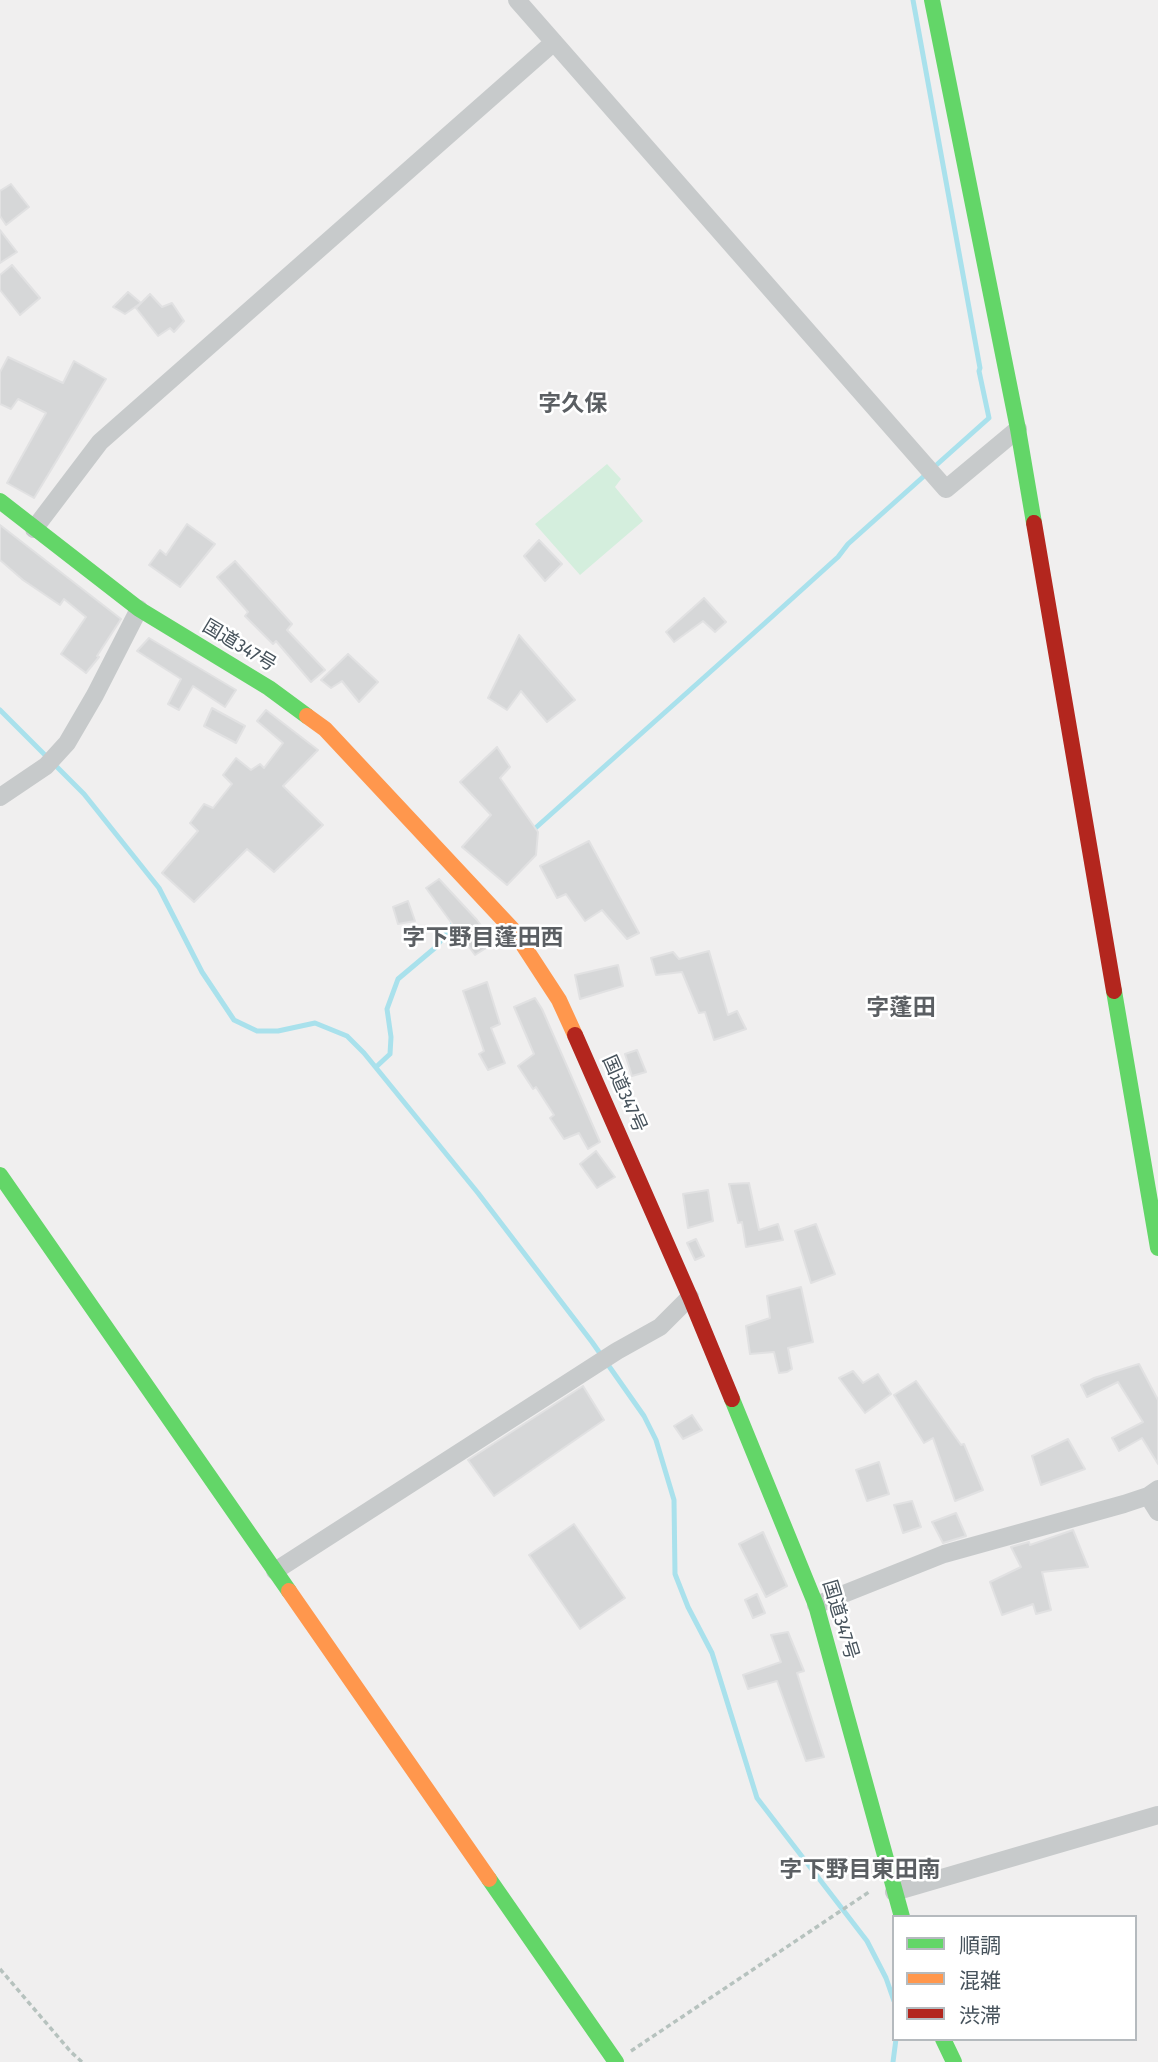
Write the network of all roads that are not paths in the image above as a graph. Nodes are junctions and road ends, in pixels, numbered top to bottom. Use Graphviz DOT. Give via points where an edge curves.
graph roads {
  1 [pos="517,0"];
  2 [pos="932,0"];
  3 [pos="554,42"];
  4 [pos="1018,429"];
  5 [pos="0,501"];
  6 [pos="34,529"];
  7 [pos="139,609"];
  8 [pos="0,797"];
  9 [pos="0,1175"];
  10 [pos="1158,1248"];
  11 [pos="690,1297"];
  12 [pos="1153,1493"];
  13 [pos="1158,1512"];
  14 [pos="275,1572"];
  15 [pos="816,1605"];
  16 [pos="1158,1815"];
  17 [pos="894,1892"];
  18 [pos="901,1915"];
  19 [pos="944,2041"];
  20 [pos="616,2062"];
  21 [pos="954,2062"];
  1 -- 3 [label="street"];
  2 -- 4 [label="main road"];
  3 -- 4 [label="street" via="946,489"];
  3 -- 6 [label="street" via="100,442"];
  4 -- 10 [label="main road"];
  5 -- 6 [label="main road, 国道347号"];
  6 -- 7 [label="main road, 国道347号"];
  7 -- 8 [label="street" via="67,743"];
  7 -- 11 [label="main road, 国道347号" via="269,688 325,729 514,931 559,1000"];
  9 -- 14 [label="main road"];
  11 -- 14 [label="street" via="660,1327"];
  11 -- 15 [label="main road, 国道347号"];
  12 -- 13 [label="street"];
  12 -- 15 [label="street" via="944,1554"];
  14 -- 20 [label="main road"];
  15 -- 17 [label="main road, 国道347号"];
  16 -- 17 [label="street"];
  17 -- 18 [label="main road, 国道347号"];
  19 -- 21 [label="main road"];
}
